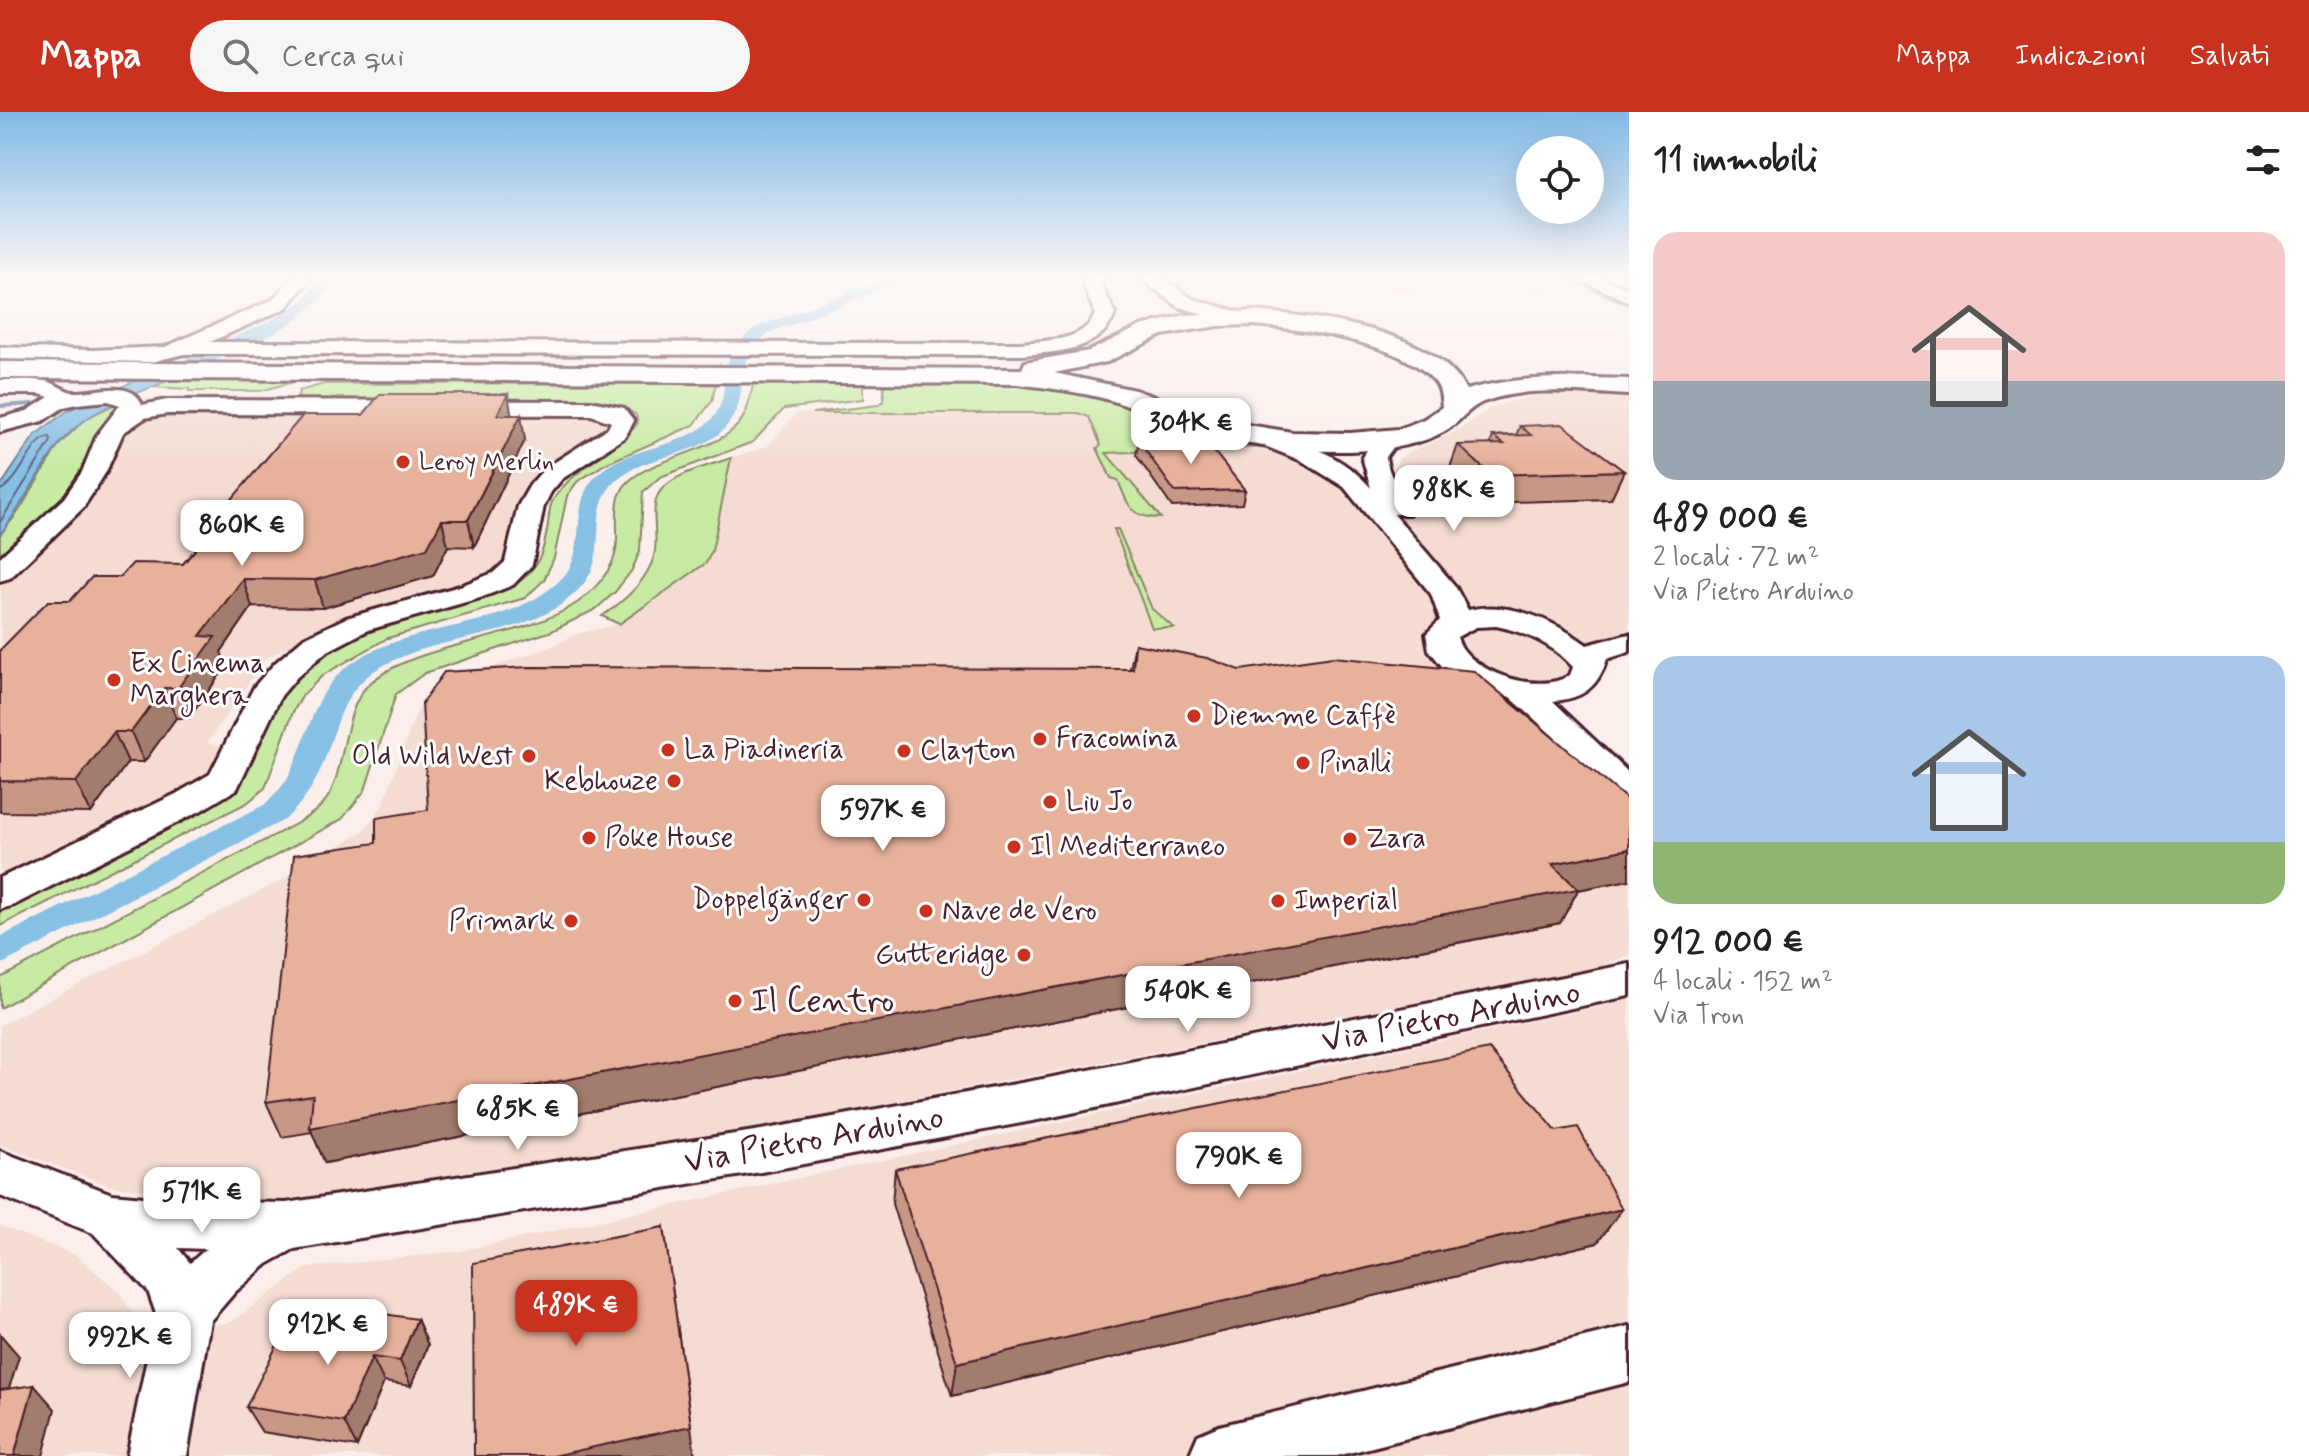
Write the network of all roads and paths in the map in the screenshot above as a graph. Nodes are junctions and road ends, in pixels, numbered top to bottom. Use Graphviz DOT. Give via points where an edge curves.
graph roads {
  1 [pos="224,340"];
  2 [pos="1073,340"];
  3 [pos="1130,340"];
  4 [pos="1370,340"];
  5 [pos="1119,348"];
  6 [pos="1407,352"];
  7 [pos="0,353"];
  8 [pos="196,358"];
  9 [pos="0,362"];
  10 [pos="705,362"];
  11 [pos="769,362"];
  12 [pos="143,367"];
  13 [pos="0,370"];
  14 [pos="1629,378"];
  15 [pos="0,387"];
  16 [pos="1629,387"];
  17 [pos="55,405"];
  18 [pos="1455,406"];
  19 [pos="1164,410"];
  20 [pos="114,428"];
  21 [pos="2,435"];
  22 [pos="1263,437"];
  23 [pos="1388,438"];
  24 [pos="0,572"];
  25 [pos="1513,621"];
  26 [pos="1455,623"];
  27 [pos="1629,643"];
  28 [pos="1582,675"];
  29 [pos="1521,690"];
  30 [pos="1629,771"];
  31 [pos="1629,794"];
  32 [pos="0,895"];
  33 [pos="1621,977"];
  34 [pos="0,1173"];
  35 [pos="111,1217"];
  36 [pos="286,1227"];
  37 [pos="184,1316"];
  38 [pos="1629,1354"];
  39 [pos="157,1456"];
  40 [pos="1219,1456"];
  1 -- 8 [label="street"];
  2 -- 11 [label="street" via="1003,349"];
  3 -- 5 [label="main road"];
  4 -- 6 [label="main road"];
  5 -- 11 [label="main road" via="1063,364 1013,368"];
  5 -- 19 [label="main road" via="1112,364 1121,383"];
  6 -- 14 [label="main road" via="1478,368"];
  6 -- 18 [label="main road" via="1447,378"];
  7 -- 8 [label="street"];
  8 -- 10 [label="main road"];
  8 -- 10 [label="street" via="248,349"];
  8 -- 12 [label="main road"];
  9 -- 12 [label="main road"];
  10 -- 11 [label="main road"];
  11 -- 19 [label="main road" via="1017,376 1105,390"];
  12 -- 13 [label="main road"];
  15 -- 17 [label="street" via="56,390 61,395"];
  16 -- 18 [label="main road" via="1512,388"];
  17 -- 20 [label="street" via="92,396 130,400 131,407"];
  17 -- 21 [label="street"];
  18 -- 23 [label="main road" via="1433,425"];
  19 -- 22 [label="main road"];
  20 -- 24 [label="street" via="74,503"];
  20 -- 32 [label="street" via="138,413 167,407 591,408 616,413 623,421 617,432 553,474 539,490 518,565 503,579 357,624 315,645 266,694 224,781"];
  22 -- 23 [label="main road" via="1328,442"];
  22 -- 26 [label="street" via="1311,456 1353,482 1445,592"];
  23 -- 25 [label="street" via="1374,457 1379,482 1467,587"];
  25 -- 26 [label="street"];
  25 -- 28 [label="street" via="1568,642"];
  26 -- 29 [label="street" via="1441,634 1454,662 1484,680"];
  27 -- 28 [label="street" via="1594,653"];
  28 -- 29 [label="street" via="1562,690"];
  28 -- 30 [label="street" via="1575,709"];
  29 -- 31 [label="street"];
  33 -- 36 [label="street, Via Pietro Arduino" via="1043,1099 761,1151"];
  34 -- 35 [label="street, Via Pietro Arduino"];
  35 -- 36 [label="street, Via Pietro Arduino"];
  35 -- 37 [label="street" via="169,1275"];
  36 -- 37 [label="street" via="248,1247 216,1274"];
  37 -- 39 [label="street"];
  38 -- 40 [label="street"];
}
